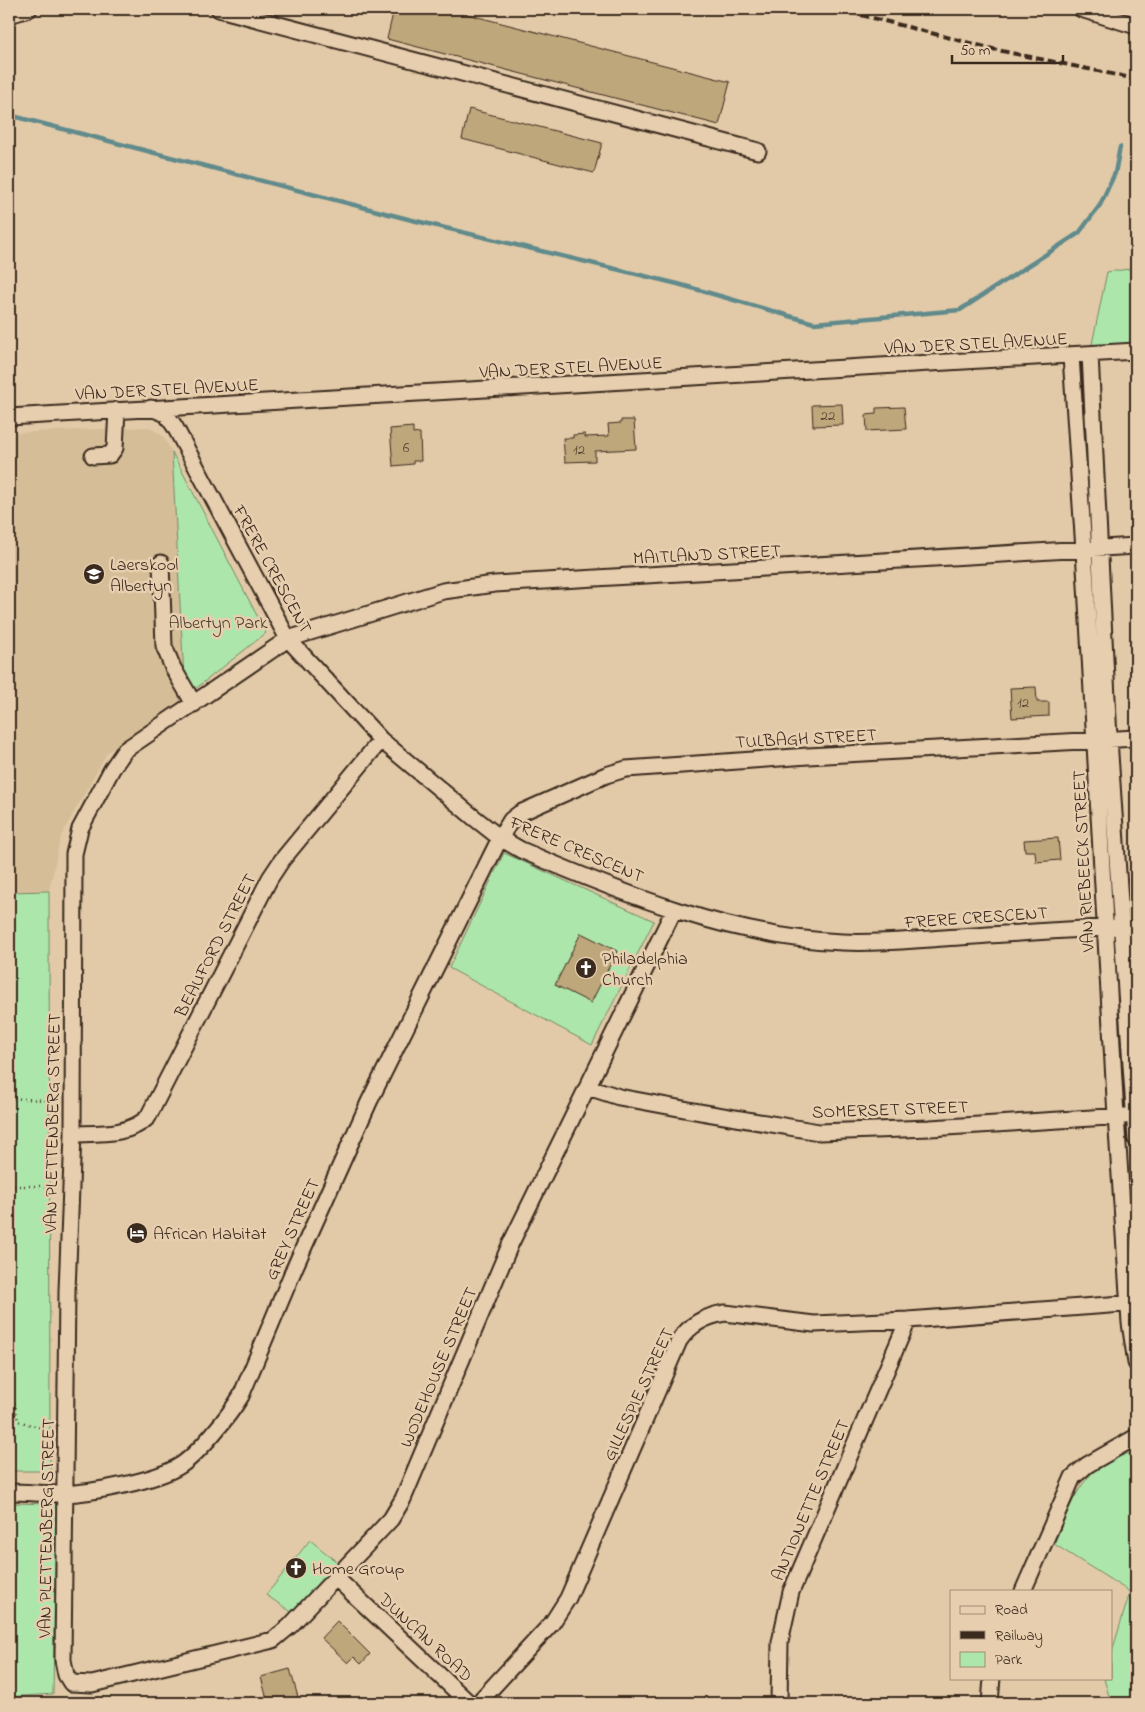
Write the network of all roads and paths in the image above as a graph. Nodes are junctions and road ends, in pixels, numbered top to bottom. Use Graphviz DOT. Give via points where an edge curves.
graph roads {
  1 [pos="28,9"];
  2 [pos="219,9"];
  3 [pos="1081,9"];
  4 [pos="9,15"];
  5 [pos="1136,26"];
  6 [pos="758,151"];
  7 [pos="1136,351"];
  8 [pos="1090,354"];
  9 [pos="1071,356"];
  10 [pos="151,408"];
  11 [pos="117,410"];
  12 [pos="9,417"];
  13 [pos="93,456"];
  14 [pos="1078,464"];
  15 [pos="1096,464"];
  16 [pos="1136,546"];
  17 [pos="1101,548"];
  18 [pos="1084,550"];
  19 [pos="161,564"];
  20 [pos="288,639"];
  21 [pos="194,704"];
  22 [pos="1136,738"];
  23 [pos="381,740"];
  24 [pos="1102,740"];
  25 [pos="500,838"];
  26 [pos="674,910"];
  27 [pos="1130,926"];
  28 [pos="1105,928"];
  29 [pos="588,1087"];
  30 [pos="9,1098"];
  31 [pos="73,1101"];
  32 [pos="1116,1116"];
  33 [pos="1136,1116"];
  34 [pos="73,1134"];
  35 [pos="1136,1139"];
  36 [pos="9,1186"];
  37 [pos="71,1186"];
  38 [pos="1133,1303"];
  39 [pos="908,1320"];
  40 [pos="1136,1363"];
  41 [pos="9,1373"];
  42 [pos="67,1436"];
  43 [pos="1136,1437"];
  44 [pos="9,1492"];
  45 [pos="64,1494"];
  46 [pos="336,1577"];
  47 [pos="1023,1590"];
  48 [pos="992,1680"];
  49 [pos="92,1684"];
  50 [pos="469,1703"];
  51 [pos="478,1703"];
  52 [pos="779,1703"];
  53 [pos="990,1703"];
  1 -- 4 [label="street"];
  2 -- 6 [label="street"];
  3 -- 5 [label="street"];
  7 -- 8 [label="street, VAN DER STEL AVENUE"];
  8 -- 9 [label="street, VAN DER STEL AVENUE"];
  8 -- 15 [label="street, VAN RIEBEECK STREET"];
  9 -- 10 [label="street, VAN DER STEL AVENUE"];
  9 -- 14 [label="street, VAN RIEBEECK STREET"];
  10 -- 11 [label="street, VAN DER STEL AVENUE"];
  10 -- 20 [label="street, FRERE CRESCENT" via="166,414 175,426"];
  11 -- 12 [label="street, VAN DER STEL AVENUE"];
  11 -- 13 [label="street" via="116,448 110,455"];
  14 -- 15 [label="street"];
  14 -- 18 [label="street, VAN RIEBEECK STREET"];
  15 -- 17 [label="street, VAN RIEBEECK STREET"];
  16 -- 17 [label="street, MAITLAND STREET"];
  17 -- 18 [label="street, MAITLAND STREET"];
  17 -- 24 [label="street, VAN RIEBEECK STREET"];
  18 -- 20 [label="street, MAITLAND STREET" via="467,587"];
  18 -- 24 [label="street, VAN RIEBEECK STREET"];
  19 -- 21 [label="street" via="164,646"];
  20 -- 21 [label="street, VAN PLETTENBERG STREET"];
  20 -- 23 [label="street, FRERE CRESCENT"];
  21 -- 31 [label="street, VAN PLETTENBERG STREET" via="123,752 76,839 73,863"];
  22 -- 24 [label="street, TULBAGH STREET"];
  23 -- 25 [label="street, FRERE CRESCENT"];
  23 -- 34 [label="street, BEAUFORD STREET" via="270,878 148,1117 126,1129"];
  24 -- 25 [label="street, TULBAGH STREET" via="626,769 520,813 511,820"];
  24 -- 27 [label="street, VAN RIEBEECK STREET"];
  24 -- 28 [label="street, VAN RIEBEECK STREET"];
  25 -- 26 [label="street, FRERE CRESCENT" via="556,864"];
  25 -- 45 [label="street, GREY STREET" via="369,1102 236,1405 186,1461 170,1471 144,1480"];
  26 -- 28 [label="street, FRERE CRESCENT" via="723,924 841,942 896,942"];
  26 -- 29 [label="street, WODEHOUSE STREET"];
  27 -- 28 [label="street, FRERE CRESCENT"];
  27 -- 33 [label="street, VAN RIEBEECK STREET"];
  28 -- 32 [label="street, VAN RIEBEECK STREET"];
  29 -- 32 [label="street, SOMERSET STREET" via="700,1112 819,1132 940,1128"];
  29 -- 46 [label="street, WODEHOUSE STREET" via="510,1245 403,1499 391,1518"];
  30 -- 31 [label="path"];
  31 -- 34 [label="street, VAN PLETTENBERG STREET"];
  32 -- 33 [label="street, SOMERSET STREET"];
  32 -- 38 [label="street, VAN RIEBEECK STREET"];
  33 -- 35 [label="street, VAN RIEBEECK STREET"];
  34 -- 37 [label="street, VAN PLETTENBERG STREET"];
  36 -- 37 [label="path"];
  37 -- 42 [label="street, VAN PLETTENBERG STREET"];
  38 -- 39 [label="street, GILLESPIE STREET"];
  38 -- 40 [label="street, VAN RIEBEECK STREET"];
  39 -- 51 [label="street, GILLESPIE STREET" via="814,1324 736,1312 704,1318 688,1329 679,1341 568,1598 548,1627"];
  39 -- 52 [label="street, ANTIONETTE STREET" via="791,1592 780,1642"];
  41 -- 42 [label="path" via="18,1421"];
  42 -- 45 [label="street, VAN PLETTENBERG STREET"];
  43 -- 47 [label="street" via="1072,1477"];
  44 -- 45 [label="street, GREY STREET"];
  45 -- 49 [label="street, VAN PLETTENBERG STREET" via="64,1669 71,1683"];
  46 -- 49 [label="street, WODEHOUSE STREET" via="273,1640"];
  46 -- 50 [label="street, DUNCAN ROAD"];
  48 -- 53 [label="street"];
}
